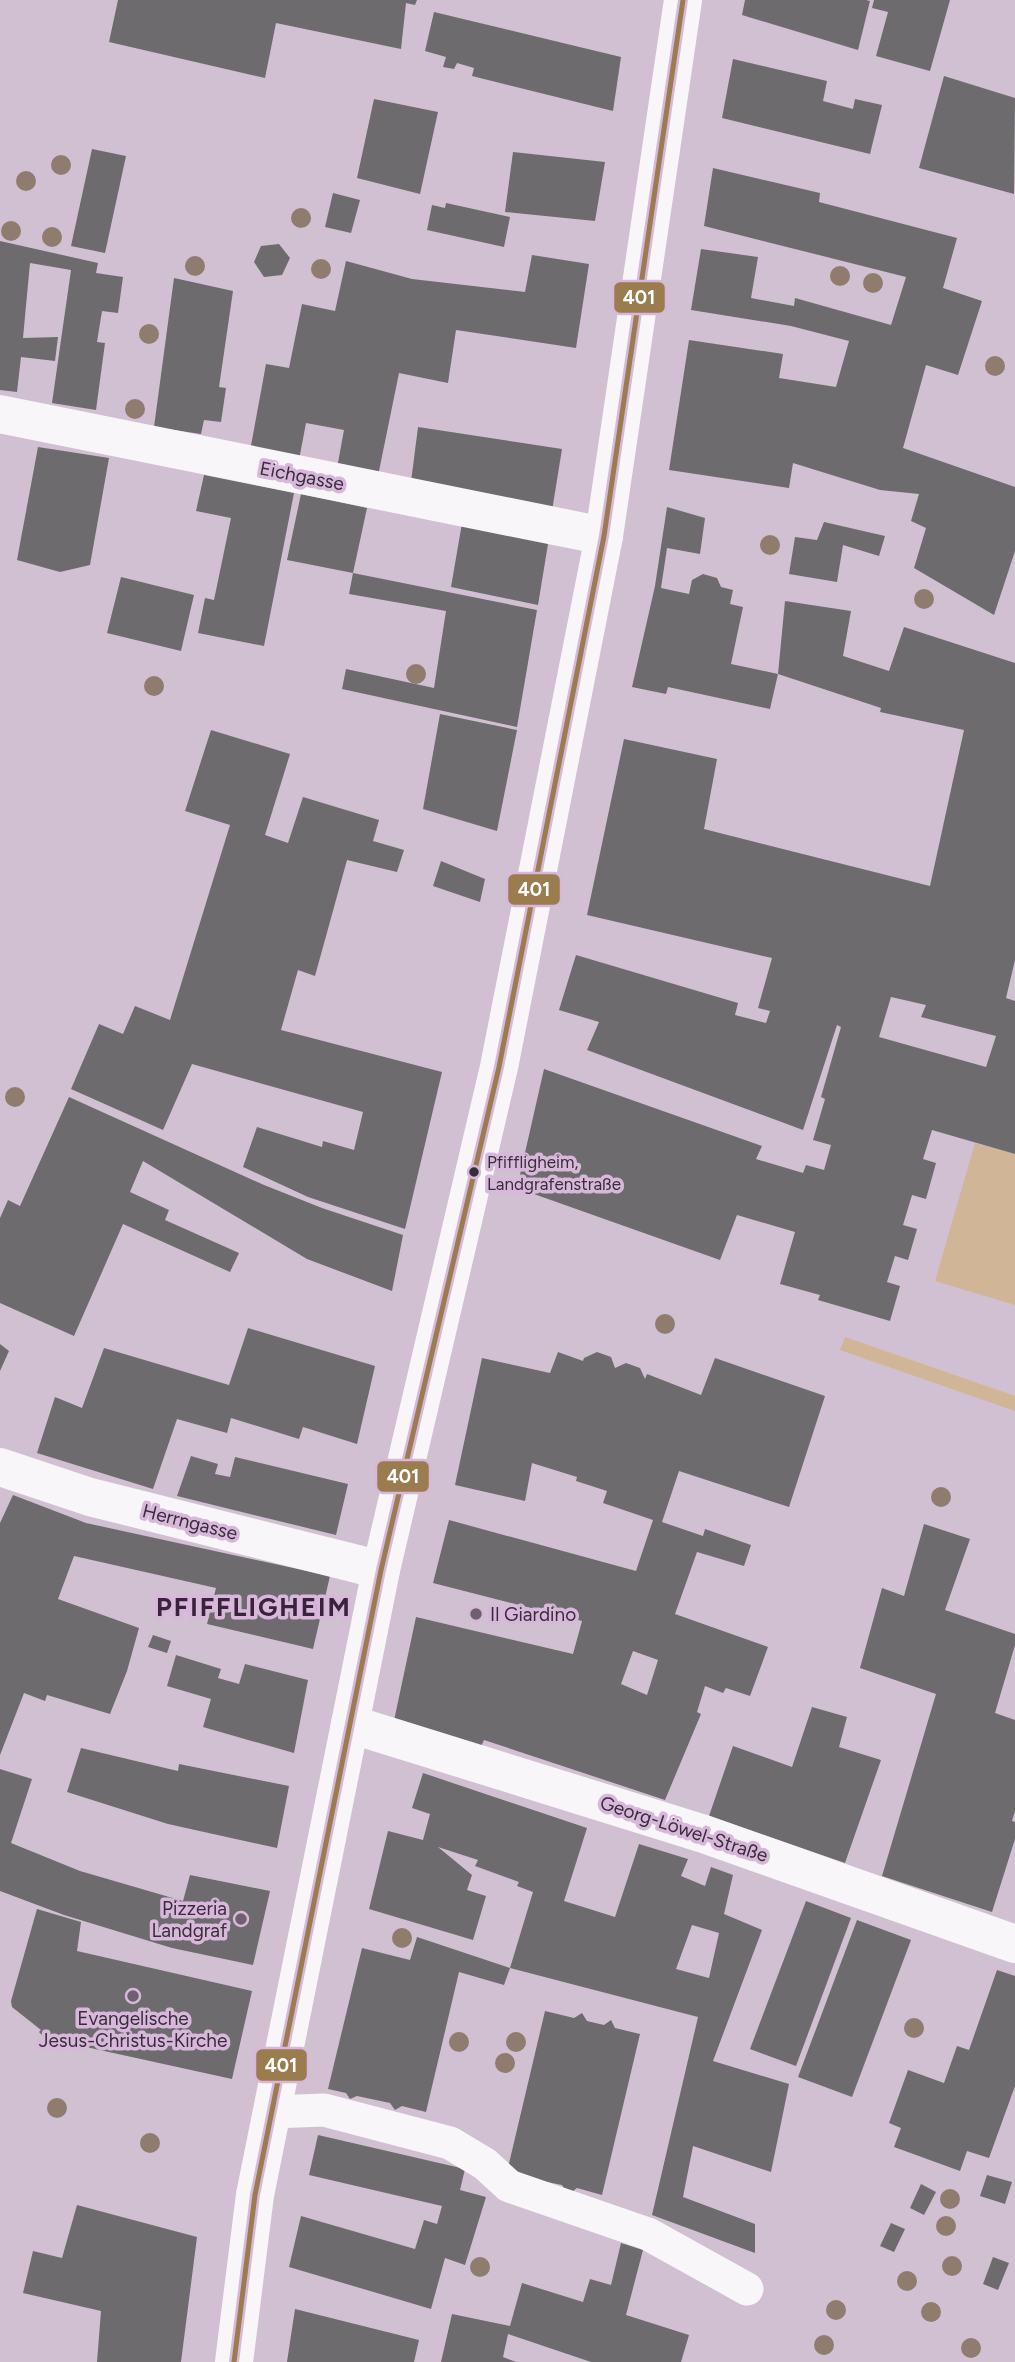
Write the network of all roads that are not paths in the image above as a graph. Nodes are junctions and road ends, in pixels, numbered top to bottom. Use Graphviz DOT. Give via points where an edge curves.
graph roads {
  1 [pos="683,0"];
  2 [pos="0,414"];
  3 [pos="604,536"];
  4 [pos="0,1468"];
  5 [pos="381,1570"];
  6 [pos="350,1724"];
  7 [pos="1015,1944"];
  8 [pos="272,2112"];
  9 [pos="747,2289"];
  10 [pos="234,2362"];
  1 -- 3 [label="street"];
  2 -- 3 [label="street, Eichgasse"];
  3 -- 5 [label="street" via="499,1067"];
  4 -- 5 [label="street, Herrngasse" via="90,1497"];
  5 -- 6 [label="street"];
  6 -- 7 [label="street, Georg-Löwel-Straße" via="704,1834"];
  6 -- 8 [label="street"];
  8 -- 9 [label="lane" via="324,2110 450,2143 485,2164 509,2186 648,2234"];
  8 -- 10 [label="street" via="255,2195"];
}
